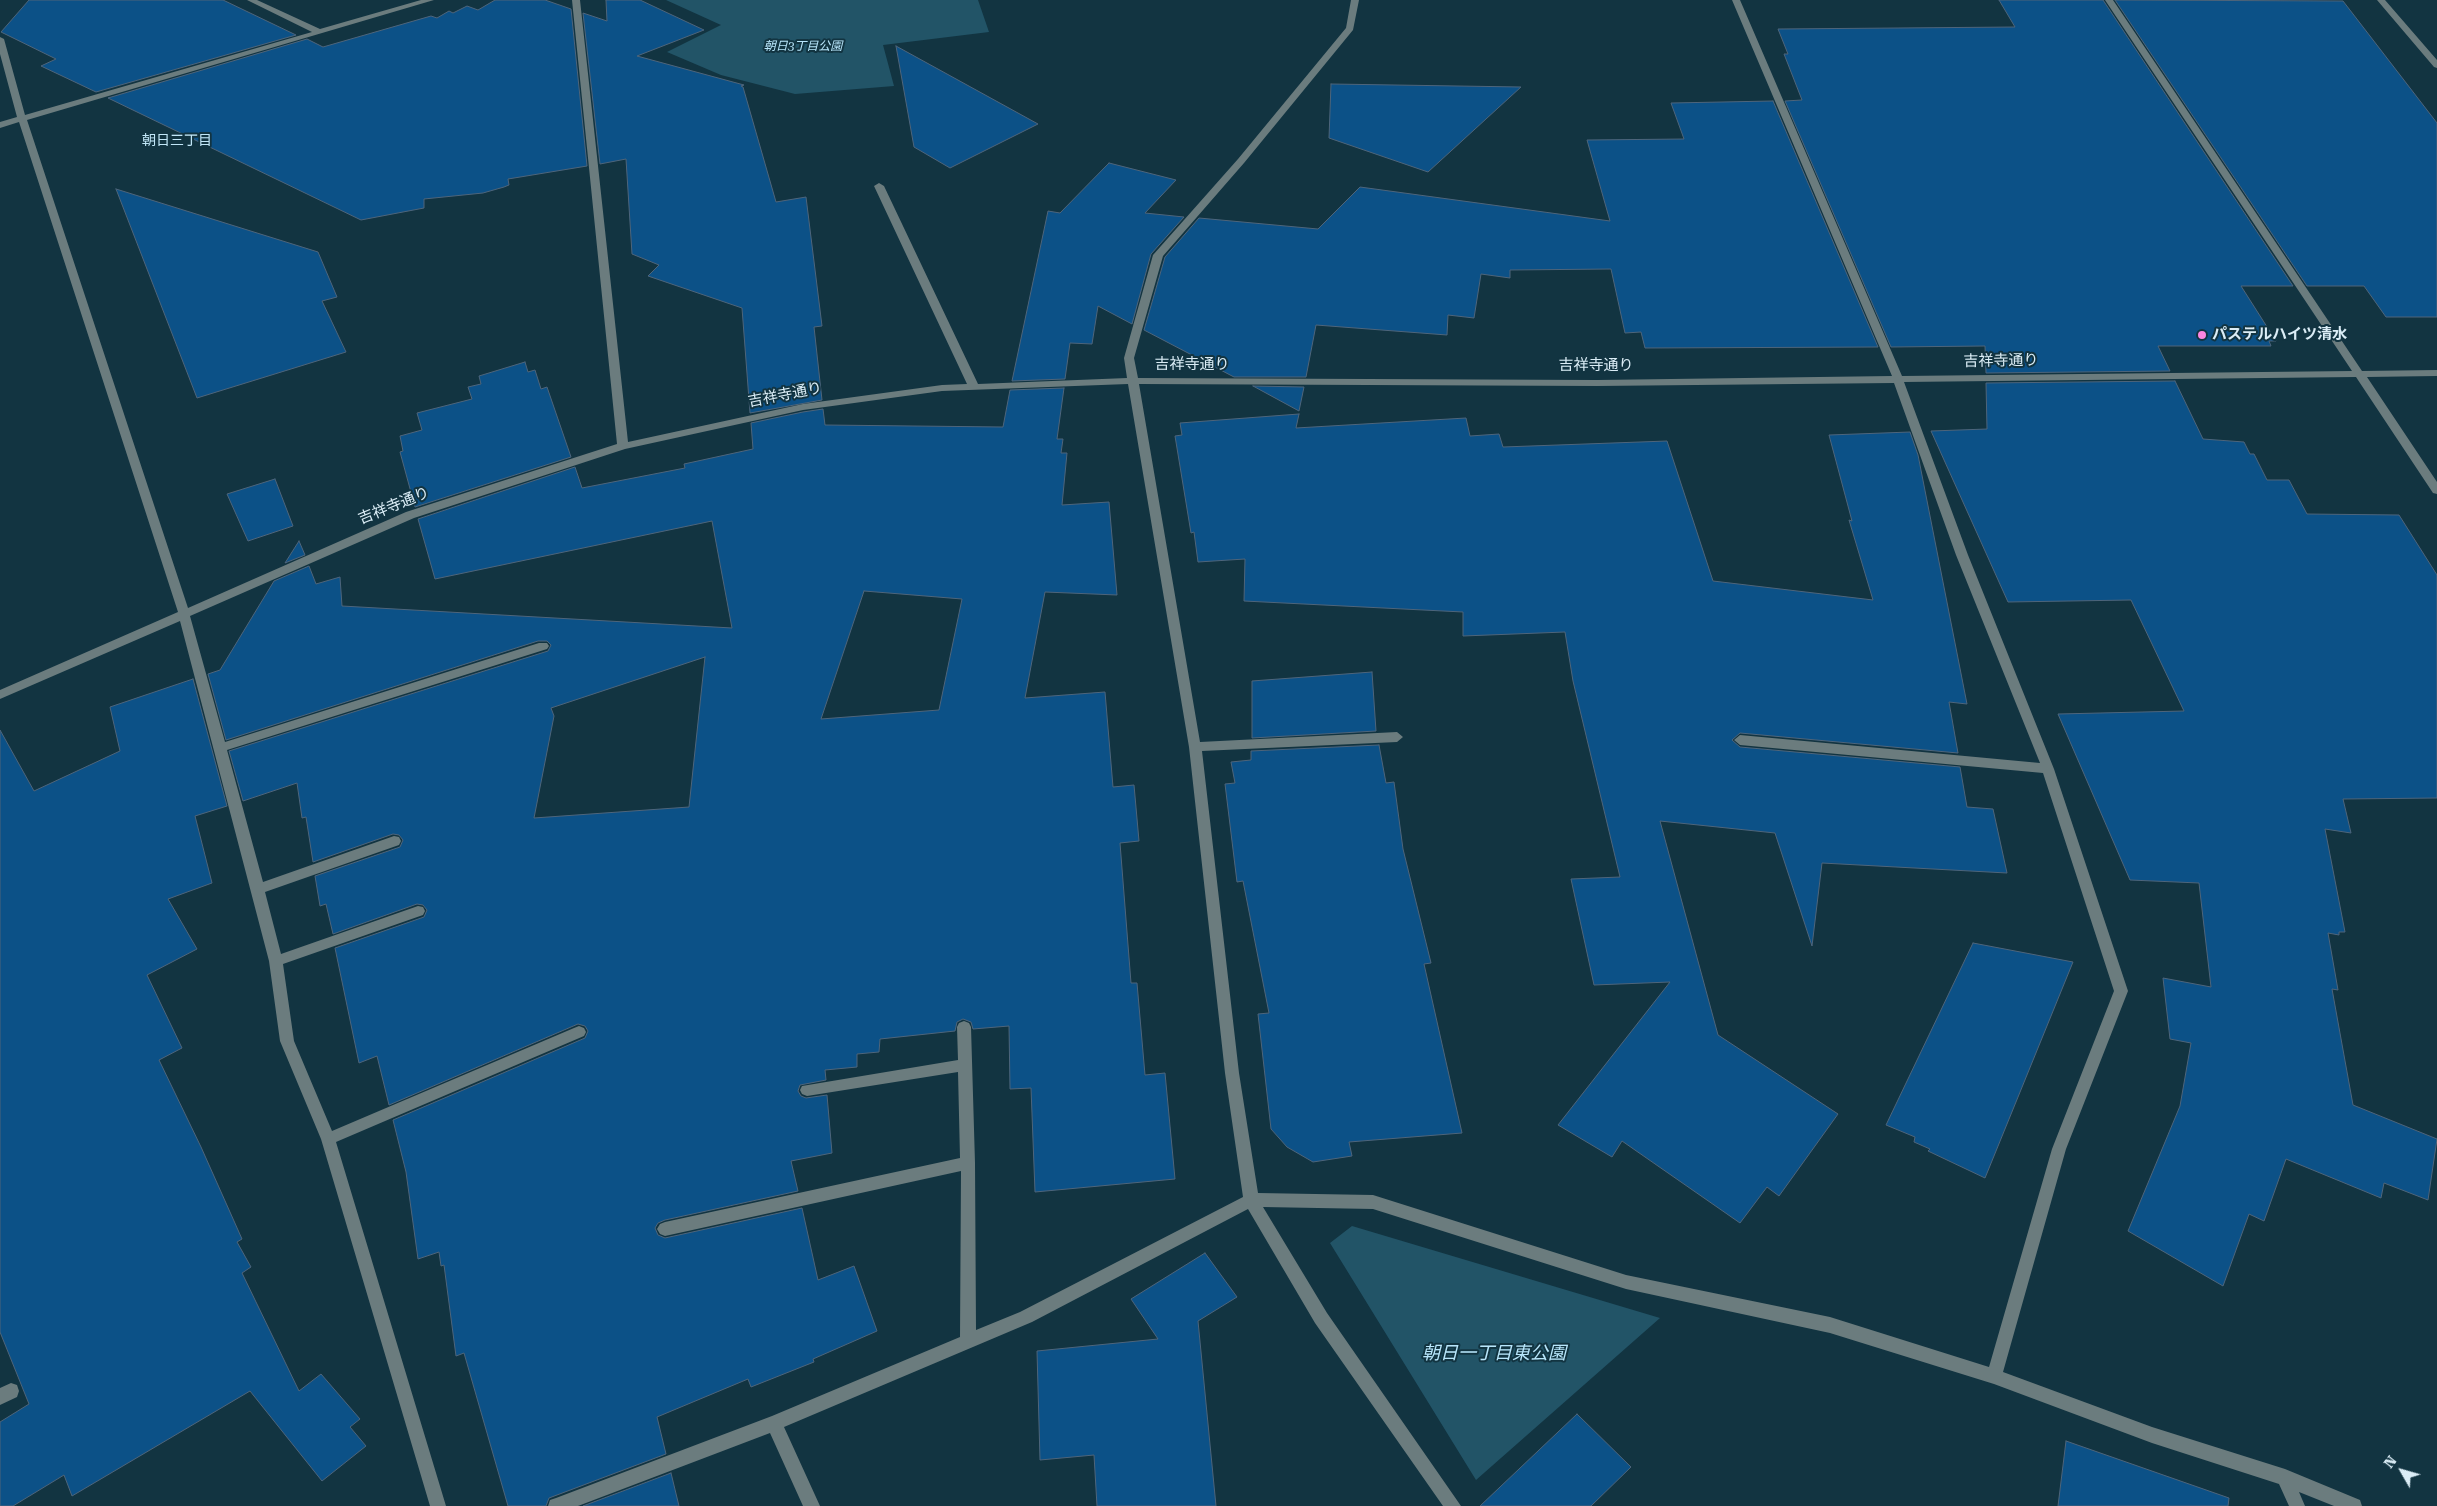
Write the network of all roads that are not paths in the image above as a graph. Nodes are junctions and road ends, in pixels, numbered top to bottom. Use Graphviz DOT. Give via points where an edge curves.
graph roads {
  1 [pos="251,0"];
  2 [pos="430,0"];
  3 [pos="576,0"];
  4 [pos="1355,0"];
  5 [pos="1736,0"];
  6 [pos="2109,0"];
  7 [pos="2380,0"];
  8 [pos="317,31"];
  9 [pos="0,39"];
  10 [pos="2437,65"];
  11 [pos="22,118"];
  12 [pos="0,124"];
  13 [pos="879,186"];
  14 [pos="2360,373"];
  15 [pos="2437,373"];
  16 [pos="1898,379"];
  17 [pos="1134,381"];
  18 [pos="974,386"];
  19 [pos="623,446"];
  20 [pos="2437,490"];
  21 [pos="184,614"];
  22 [pos="543,646"];
  23 [pos="0,695"];
  24 [pos="1397,737"];
  25 [pos="1740,740"];
  26 [pos="1195,747"];
  27 [pos="220,748"];
  28 [pos="2048,769"];
  29 [pos="394,841"];
  30 [pos="258,889"];
  31 [pos="418,911"];
  32 [pos="276,961"];
  33 [pos="964,1027"];
  34 [pos="579,1032"];
  35 [pos="964,1065"];
  36 [pos="807,1090"];
  37 [pos="328,1139"];
  38 [pos="968,1163"];
  39 [pos="1251,1200"];
  40 [pos="665,1229"];
  41 [pos="968,1342"];
  42 [pos="1994,1376"];
  43 [pos="774,1423"];
  44 [pos="2285,1477"];
  45 [pos="438,1506"];
  46 [pos="556,1506"];
  47 [pos="812,1506"];
  48 [pos="1453,1506"];
  49 [pos="2297,1506"];
  50 [pos="2354,1506"];
  1 -- 8 [label="street"];
  2 -- 8 [label="street"];
  3 -- 19 [label="street"];
  4 -- 17 [label="street" via="1350,28 1241,161 1158,255 1130,358"];
  5 -- 16 [label="street"];
  6 -- 14 [label="street"];
  7 -- 10 [label="street"];
  8 -- 11 [label="street"];
  9 -- 11 [label="street"];
  11 -- 12 [label="street"];
  11 -- 21 [label="street"];
  13 -- 18 [label="street"];
  14 -- 15 [label="street, 吉祥寺通り"];
  14 -- 16 [label="street, 吉祥寺通り"];
  14 -- 20 [label="street"];
  16 -- 17 [label="street, 吉祥寺通り" via="1597,383"];
  16 -- 28 [label="street" via="1962,556"];
  17 -- 18 [label="street, 吉祥寺通り"];
  17 -- 26 [label="street"];
  18 -- 19 [label="street, 吉祥寺通り" via="803,407"];
  19 -- 21 [label="street, 吉祥寺通り" via="410,515"];
  21 -- 23 [label="street, 吉祥寺通り"];
  21 -- 27 [label="street"];
  22 -- 27 [label="street"];
  24 -- 26 [label="street"];
  25 -- 28 [label="street"];
  26 -- 39 [label="street" via="1232,1073"];
  27 -- 30 [label="street"];
  28 -- 42 [label="street" via="2121,991 2059,1148"];
  29 -- 30 [label="street"];
  30 -- 32 [label="street"];
  31 -- 32 [label="street"];
  32 -- 37 [label="street" via="287,1041"];
  33 -- 35 [label="street"];
  34 -- 37 [label="street"];
  35 -- 36 [label="street"];
  35 -- 38 [label="street"];
  37 -- 45 [label="street"];
  38 -- 40 [label="street"];
  38 -- 41 [label="street"];
  39 -- 41 [label="street" via="1026,1317"];
  39 -- 42 [label="street" via="1373,1202 1626,1282 1830,1325"];
  39 -- 48 [label="street" via="1321,1318"];
  41 -- 43 [label="street"];
  42 -- 44 [label="street" via="2152,1435"];
  43 -- 46 [label="street"];
  43 -- 47 [label="street"];
  44 -- 49 [label="street"];
  44 -- 50 [label="street"];
}
